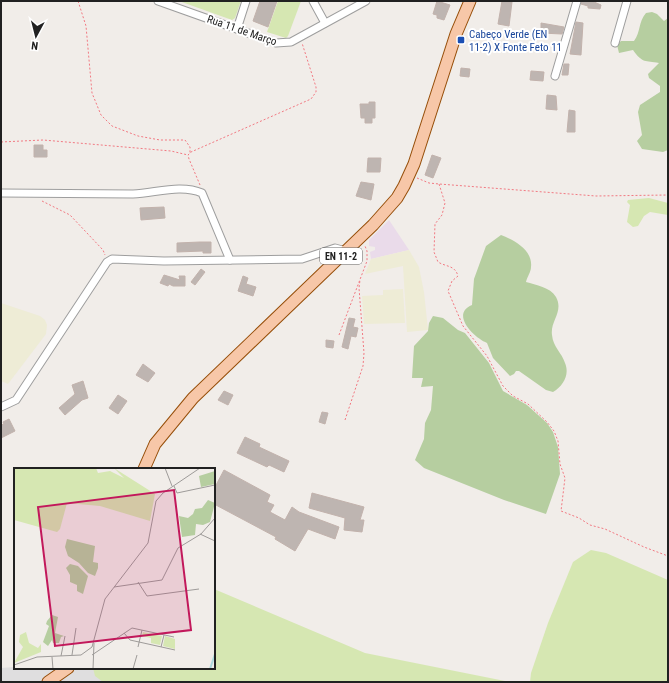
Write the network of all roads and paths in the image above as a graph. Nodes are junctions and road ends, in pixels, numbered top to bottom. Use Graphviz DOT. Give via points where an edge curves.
graph roads {
  1 [pos="78,1"];
  2 [pos="158,1"];
  3 [pos="246,1"];
  4 [pos="314,1"];
  5 [pos="366,1"];
  6 [pos="470,1"];
  7 [pos="577,1"];
  8 [pos="627,1"];
  9 [pos="325,23"];
  10 [pos="237,29"];
  11 [pos="300,37"];
  12 [pos="615,43"];
  13 [pos="555,76"];
  14 [pos="1,142"];
  15 [pos="189,154"];
  16 [pos="410,174"];
  17 [pos="439,184"];
  18 [pos="1,193"];
  19 [pos="202,193"];
  20 [pos="668,195"];
  21 [pos="39,199"];
  22 [pos="358,240"];
  23 [pos="346,251"];
  24 [pos="230,260"];
  25 [pos="107,262"];
  26 [pos="360,280"];
  27 [pos="339,335"];
  28 [pos="1,407"];
  29 [pos="345,420"];
  30 [pos="144,468"];
  31 [pos="668,556"];
  32 [pos="67,669"];
  33 [pos="48,682"];
  1 -- 15 [label="path" via="86,26 92,93 101,115 112,126 129,133 154,139 185,140 190,147"];
  2 -- 10 [label="street, Rua 11 de Março"];
  3 -- 10 [label="street"];
  4 -- 9 [label="street"];
  5 -- 9 [label="street, Rua 11 de Março"];
  6 -- 16 [label="main road, EN 11-2" via="456,34"];
  7 -- 13 [label="street"];
  8 -- 12 [label="street"];
  9 -- 11 [label="street, Rua 11 de Março"];
  10 -- 11 [label="street, Rua 11 de Março" via="276,43 291,42"];
  11 -- 15 [label="path" via="316,87 313,97"];
  14 -- 15 [label="path" via="43,140"];
  15 -- 19 [label="path"];
  16 -- 17 [label="path" via="429,183"];
  16 -- 22 [label="main road, EN 11-2" via="397,198"];
  17 -- 20 [label="path" via="596,196"];
  17 -- 31 [label="path" via="445,203 442,215 435,224 434,252 438,262 453,267 457,272 458,276 448,291 450,298 463,326 483,350 505,389 528,404 554,431 558,441 560,464 566,478 561,511"];
  18 -- 19 [label="street" via="132,194 183,188"];
  19 -- 24 [label="street"];
  21 -- 25 [label="path" via="70,215 103,250"];
  22 -- 23 [label="main road, EN 11-2"];
  22 -- 26 [label="path" via="367,251 367,261"];
  23 -- 24 [label="street" via="336,248 302,259"];
  23 -- 30 [label="main road, EN 11-2" via="193,398 156,444"];
  24 -- 25 [label="street" via="164,261 119,258"];
  25 -- 28 [label="street" via="16,400"];
  26 -- 27 [label="path"];
  26 -- 29 [label="path" via="364,353"];
  32 -- 33 [label="main road"];
}
